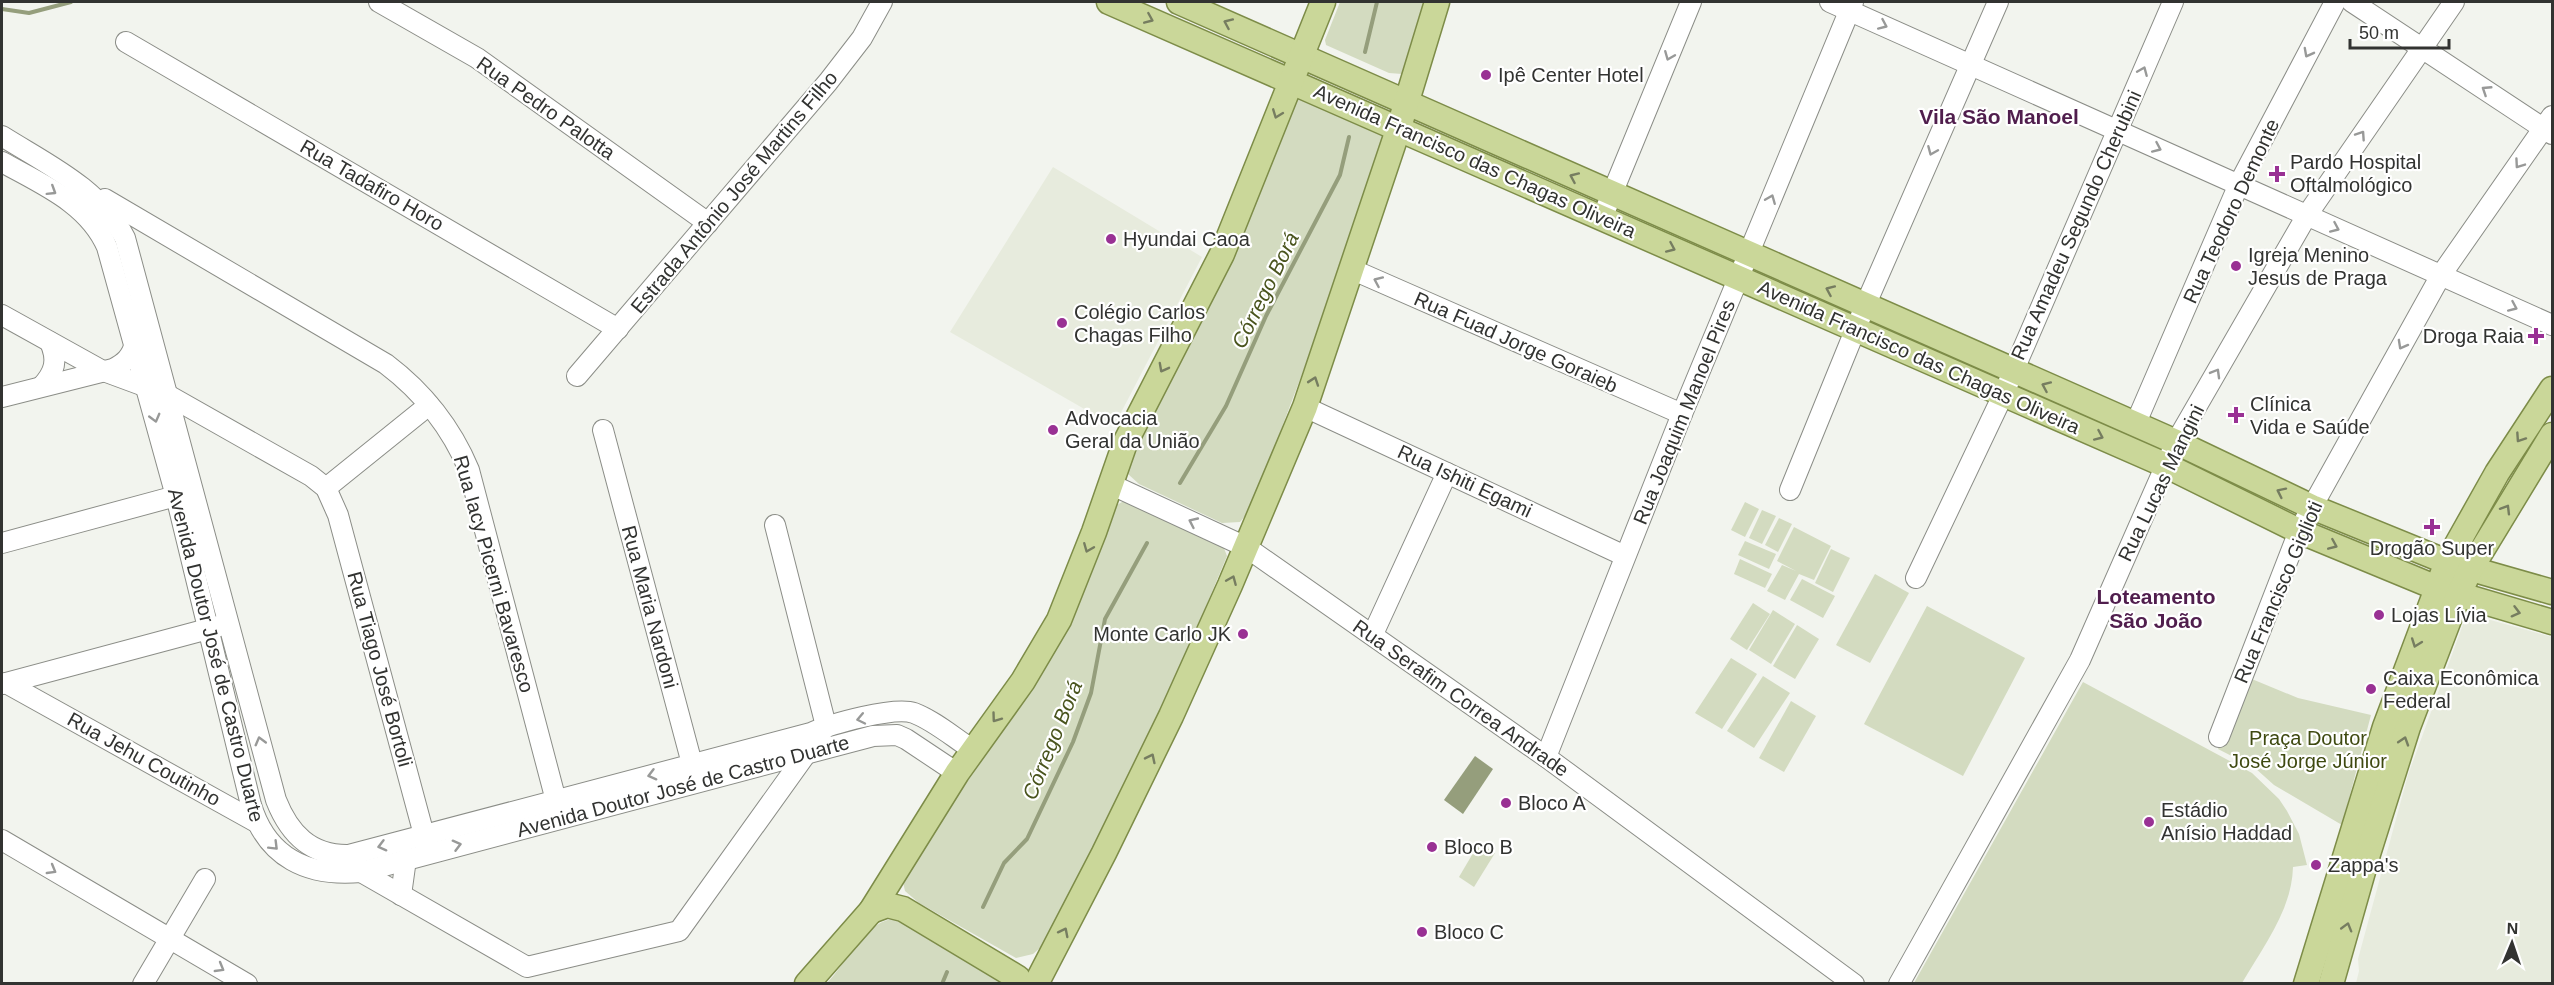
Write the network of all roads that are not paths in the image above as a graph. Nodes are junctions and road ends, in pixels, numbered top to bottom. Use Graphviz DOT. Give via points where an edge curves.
graph roads {
  1 [pos="379,2"];
  2 [pos="882,2"];
  3 [pos="1109,2"];
  4 [pos="1179,2"];
  5 [pos="1323,2"];
  6 [pos="1437,2"];
  7 [pos="1691,2"];
  8 [pos="1830,2"];
  9 [pos="1998,2"];
  10 [pos="2173,2"];
  11 [pos="2335,2"];
  12 [pos="2352,2"];
  13 [pos="2454,2"];
  14 [pos="1851,6"];
  15 [pos="1261,37"];
  16 [pos="126,42"];
  17 [pos="2421,47"];
  18 [pos="1300,56"];
  19 [pos="1249,61"];
  20 [pos="1970,64"];
  21 [pos="1291,79"];
  22 [pos="1406,103"];
  23 [pos="2550,126"];
  24 [pos="1399,127"];
  25 [pos="2118,130"];
  26 [pos="2,136"];
  27 [pos="2,162"];
  28 [pos="2238,184"];
  29 [pos="1612,194"];
  30 [pos="2307,215"];
  31 [pos="1602,218"];
  32 [pos="113,220"];
  33 [pos="708,223"];
  34 [pos="155,230"];
  35 [pos="130,252"];
  36 [pos="1749,253"];
  37 [pos="1351,269"];
  38 [pos="2441,275"];
  39 [pos="1739,278"];
  40 [pos="1865,306"];
  41 [pos="2,315"];
  42 [pos="2553,325"];
  43 [pos="618,329"];
  44 [pos="1857,330"];
  45 [pos="50,342"];
  46 [pos="135,344"];
  47 [pos="101,370"];
  48 [pos="2013,371"];
  49 [pos="577,376"];
  50 [pos="42,386"];
  51 [pos="146,387"];
  52 [pos="2553,390"];
  53 [pos="166,394"];
  54 [pos="2003,395"];
  55 [pos="2,397"];
  56 [pos="429,405"];
  57 [pos="1305,407"];
  58 [pos="1682,414"];
  59 [pos="210,418"];
  60 [pos="2135,425"];
  61 [pos="603,430"];
  62 [pos="2553,435"];
  63 [pos="178,438"];
  64 [pos="2176,442"];
  65 [pos="2165,465"];
  66 [pos="1447,473"];
  67 [pos="1110,484"];
  68 [pos="326,488"];
  69 [pos="1791,490"];
  70 [pos="185,494"];
  71 [pos="2312,507"];
  72 [pos="775,525"];
  73 [pos="2299,531"];
  74 [pos="2,543"];
  75 [pos="1246,547"];
  76 [pos="1625,556"];
  77 [pos="2447,562"];
  78 [pos="2470,570"];
  79 [pos="1916,578"];
  80 [pos="2447,592"];
  81 [pos="2553,592"];
  82 [pos="2553,622"];
  83 [pos="229,623"];
  84 [pos="209,628"];
  85 [pos="1373,634"];
  86 [pos="61,668"];
  87 [pos="4,683"];
  88 [pos="56,710"];
  89 [pos="897,710"];
  90 [pos="826,726"];
  91 [pos="897,735"];
  92 [pos="2219,737"];
  93 [pos="973,750"];
  94 [pos="805,754"];
  95 [pos="1546,757"];
  96 [pos="692,764"];
  97 [pos="957,773"];
  98 [pos="697,784"];
  99 [pos="276,800"];
  100 [pos="558,809"];
  101 [pos="246,811"];
  102 [pos="2,840"];
  103 [pos="427,843"];
  104 [pos="2357,851"];
  105 [pos="333,854"];
  106 [pos="406,859"];
  107 [pos="362,872"];
  108 [pos="893,877"];
  109 [pos="205,879"];
  110 [pos="401,895"];
  111 [pos="903,909"];
  112 [pos="871,911"];
  113 [pos="170,939"];
  114 [pos="1030,979"];
  115 [pos="143,984"];
  116 [pos="247,984"];
  117 [pos="807,984"];
  118 [pos="1854,984"];
  119 [pos="1899,984"];
  120 [pos="2306,984"];
  121 [pos="2331,984"];
  1 -- 33 [label="street, Rua Pedro Palotta" via="477,58"];
  2 -- 33 [label="street, Estrada Antônio José Martins Filho" via="849,56"];
  3 -- 19 [label="main road, Avenida Francisco das Chagas Oliveira, one-way"];
  15 -- 4 [label="main road, Avenida Francisco das Chagas Oliveira, one-way"];
  5 -- 18 [label="main road"];
  6 -- 22 [label="main road"];
  7 -- 29 [label="street, one-way"];
  8 -- 14 [label="street"];
  9 -- 20 [label="street"];
  25 -- 10 [label="street, Rua Amadeu Segundo Cherubini, one-way"];
  11 -- 28 [label="street, Rua Teodoro Demonte, one-way"];
  12 -- 17 [label="street"];
  13 -- 17 [label="street, Rua Lucas Mangini"];
  14 -- 20 [label="street, one-way"];
  36 -- 14 [label="street, Rua Joaquim Manoel Pires, one-way"];
  15 -- 18 [label="main road, Avenida Francisco das Chagas Oliveira"];
  15 -- 19 [label="main road"];
  16 -- 43 [label="street, Rua Tadafiro Horo"];
  23 -- 17 [label="street, one-way"];
  30 -- 17 [label="street, Rua Lucas Mangini, one-way"];
  18 -- 21 [label="main road"];
  18 -- 22 [label="main road, Avenida Francisco das Chagas Oliveira"];
  19 -- 21 [label="main road, Avenida Francisco das Chagas Oliveira"];
  20 -- 25 [label="street"];
  20 -- 40 [label="street, one-way"];
  21 -- 24 [label="main road, Avenida Francisco das Chagas Oliveira"];
  21 -- 67 [label="main road, one-way" via="1222,254 1125,444"];
  22 -- 24 [label="main road"];
  29 -- 22 [label="main road, Avenida Francisco das Chagas Oliveira, one-way"];
  23 -- 38 [label="street, Rua Francisco Giglioti, one-way"];
  24 -- 31 [label="main road, Avenida Francisco das Chagas Oliveira"];
  24 -- 37 [label="main road"];
  25 -- 28 [label="street, one-way"];
  25 -- 48 [label="street, Rua Amadeu Segundo Cherubini"];
  26 -- 32 [label="street, Rua Iacy Picerni Bavaresco" via="83,186"];
  27 -- 32 [label="street, Avenida Doutor José de Castro Duarte, one-way" via="71,203"];
  28 -- 30 [label="street"];
  28 -- 60 [label="street, Rua Teodoro Demonte"];
  29 -- 31 [label="street"];
  29 -- 36 [label="main road, Avenida Francisco das Chagas Oliveira"];
  30 -- 38 [label="street, one-way"];
  64 -- 30 [label="street, Rua Lucas Mangini, one-way"];
  31 -- 39 [label="main road, Avenida Francisco das Chagas Oliveira, one-way"];
  32 -- 34 [label="street, Rua Iacy Picerni Bavaresco"];
  32 -- 35 [label="street, Avenida Doutor José de Castro Duarte"];
  32 -- 46 [label="street, Avenida Doutor José de Castro Duarte" via="111,257"];
  33 -- 43 [label="street, Estrada Antônio José Martins Filho"];
  34 -- 35 [label="street" via="137,237"];
  34 -- 56 [label="street, Rua Iacy Picerni Bavaresco" via="386,363"];
  35 -- 53 [label="street, Avenida Doutor José de Castro Duarte"];
  36 -- 39 [label="street, Rua Joaquim Manoel Pires"];
  40 -- 36 [label="main road, Avenida Francisco das Chagas Oliveira, one-way"];
  57 -- 37 [label="main road, one-way"];
  58 -- 37 [label="street, Rua Fuad Jorge Goraieb, one-way"];
  38 -- 42 [label="street, one-way"];
  38 -- 71 [label="street, Rua Francisco Giglioti, one-way"];
  39 -- 44 [label="main road, Avenida Francisco das Chagas Oliveira"];
  39 -- 58 [label="street, Rua Joaquim Manoel Pires"];
  40 -- 44 [label="street"];
  40 -- 48 [label="main road, Avenida Francisco das Chagas Oliveira"];
  41 -- 45 [label="street"];
  43 -- 49 [label="street, Estrada Antônio José Martins Filho"];
  44 -- 54 [label="main road, Avenida Francisco das Chagas Oliveira"];
  44 -- 69 [label="street"];
  45 -- 47 [label="street"];
  45 -- 50 [label="street" via="55,366"];
  46 -- 47 [label="street" via="124,364"];
  46 -- 51 [label="street, Avenida Doutor José de Castro Duarte"];
  47 -- 50 [label="street"];
  47 -- 51 [label="street"];
  48 -- 54 [label="street, Rua Amadeu Segundo Cherubini"];
  60 -- 48 [label="main road, Avenida Francisco das Chagas Oliveira, one-way"];
  50 -- 55 [label="street"];
  51 -- 53 [label="street"];
  51 -- 70 [label="street, Avenida Doutor José de Castro Duarte, one-way"];
  52 -- 77 [label="main road, one-way" via="2497,473"];
  53 -- 59 [label="street"];
  53 -- 63 [label="street, Avenida Doutor José de Castro Duarte"];
  54 -- 65 [label="main road, Avenida Francisco das Chagas Oliveira, one-way"];
  54 -- 79 [label="street, Rua Amadeu Segundo Cherubini"];
  56 -- 68 [label="street"];
  56 -- 100 [label="street, Rua Iacy Picerni Bavaresco" via="446,425 469,470"];
  57 -- 66 [label="street, Rua Ishiti Egami"];
  57 -- 75 [label="main road"];
  58 -- 76 [label="street, Rua Joaquim Manoel Pires"];
  59 -- 63 [label="street" via="189,422"];
  59 -- 68 [label="street"];
  60 -- 64 [label="main road, Avenida Francisco das Chagas Oliveira"];
  61 -- 96 [label="street, Rua Maria Nardoni"];
  78 -- 62 [label="main road, one-way"];
  63 -- 70 [label="street, Avenida Doutor José de Castro Duarte"];
  64 -- 65 [label="street, Rua Lucas Mangini"];
  71 -- 64 [label="main road, Avenida Francisco das Chagas Oliveira, one-way"];
  65 -- 73 [label="main road, Avenida Francisco das Chagas Oliveira"];
  65 -- 119 [label="street, Rua Lucas Mangini" via="2080,660"];
  66 -- 76 [label="street, Rua Ishiti Egami"];
  66 -- 85 [label="street"];
  75 -- 67 [label="street, Rua Serafim Correa Andrade, one-way"];
  67 -- 93 [label="main road, one-way" via="1059,620 1023,681"];
  68 -- 103 [label="street, Rua Tiago José Bortoli" via="340,521"];
  70 -- 74 [label="street"];
  70 -- 83 [label="street, Avenida Doutor José de Castro Duarte"];
  70 -- 84 [label="street, Avenida Doutor José de Castro Duarte"];
  71 -- 73 [label="street, Rua Francisco Giglioti"];
  71 -- 77 [label="main road, Avenida Francisco das Chagas Oliveira"];
  72 -- 90 [label="street"];
  73 -- 80 [label="main road, Avenida Francisco das Chagas Oliveira, one-way"];
  73 -- 92 [label="street, Rua Francisco Giglioti"];
  75 -- 85 [label="street, Rua Serafim Correa Andrade"];
  114 -- 75 [label="main road, one-way" via="1171,716"];
  76 -- 95 [label="street, Rua Joaquim Manoel Pires"];
  77 -- 78 [label="main road, Avenida Francisco das Chagas Oliveira"];
  77 -- 80 [label="main road"];
  78 -- 80 [label="main road"];
  78 -- 81 [label="main road, Avenida Francisco das Chagas Oliveira"];
  80 -- 82 [label="main road, Avenida Francisco das Chagas Oliveira, one-way"];
  80 -- 104 [label="main road" via="2385,727"];
  83 -- 84 [label="street"];
  99 -- 83 [label="street, Avenida Doutor José de Castro Duarte, one-way"];
  84 -- 86 [label="street"];
  84 -- 101 [label="street, Avenida Doutor José de Castro Duarte"];
  85 -- 95 [label="street, Rua Serafim Correa Andrade"];
  86 -- 87 [label="street"];
  86 -- 88 [label="street, Rua Jehu Coutinho" via="49,688"];
  87 -- 88 [label="street, Rua Jehu Coutinho"];
  88 -- 101 [label="street, Rua Jehu Coutinho"];
  89 -- 90 [label="street, Avenida Doutor José de Castro Duarte, one-way"];
  89 -- 91 [label="street"];
  89 -- 93 [label="street" via="918,715"];
  90 -- 94 [label="street"];
  90 -- 96 [label="street, Avenida Doutor José de Castro Duarte"];
  91 -- 94 [label="street, Avenida Doutor José de Castro Duarte" via="873,736"];
  91 -- 97 [label="street"];
  93 -- 97 [label="main road"];
  94 -- 98 [label="street, Avenida Doutor José de Castro Duarte"];
  94 -- 110 [label="street" via="679,931 527,967"];
  95 -- 118 [label="street, Rua Serafim Correa Andrade"];
  96 -- 98 [label="street, Rua Maria Nardoni"];
  96 -- 100 [label="street, Avenida Doutor José de Castro Duarte, one-way"];
  97 -- 108 [label="main road"];
  98 -- 100 [label="street, Avenida Doutor José de Castro Duarte"];
  99 -- 101 [label="street"];
  99 -- 105 [label="street, Avenida Doutor José de Castro Duarte" via="289,828 307,844"];
  100 -- 103 [label="street, Avenida Doutor José de Castro Duarte"];
  101 -- 107 [label="street, Avenida Doutor José de Castro Duarte, one-way" via="261,833 298,864 328,873"];
  102 -- 113 [label="street, one-way"];
  103 -- 105 [label="street, Avenida Doutor José de Castro Duarte, one-way"];
  103 -- 106 [label="street, Avenida Doutor José de Castro Duarte"];
  104 -- 120 [label="main road"];
  121 -- 104 [label="main road, one-way"];
  105 -- 107 [label="street"];
  106 -- 107 [label="street, Avenida Doutor José de Castro Duarte"];
  106 -- 110 [label="street"];
  107 -- 110 [label="street"];
  108 -- 111 [label="main road" via="894,894"];
  108 -- 112 [label="main road"];
  109 -- 113 [label="street"];
  111 -- 112 [label="main road" via="887,905"];
  111 -- 114 [label="main road"];
  112 -- 117 [label="main road"];
  113 -- 115 [label="street"];
  113 -- 116 [label="street, one-way"];
}
